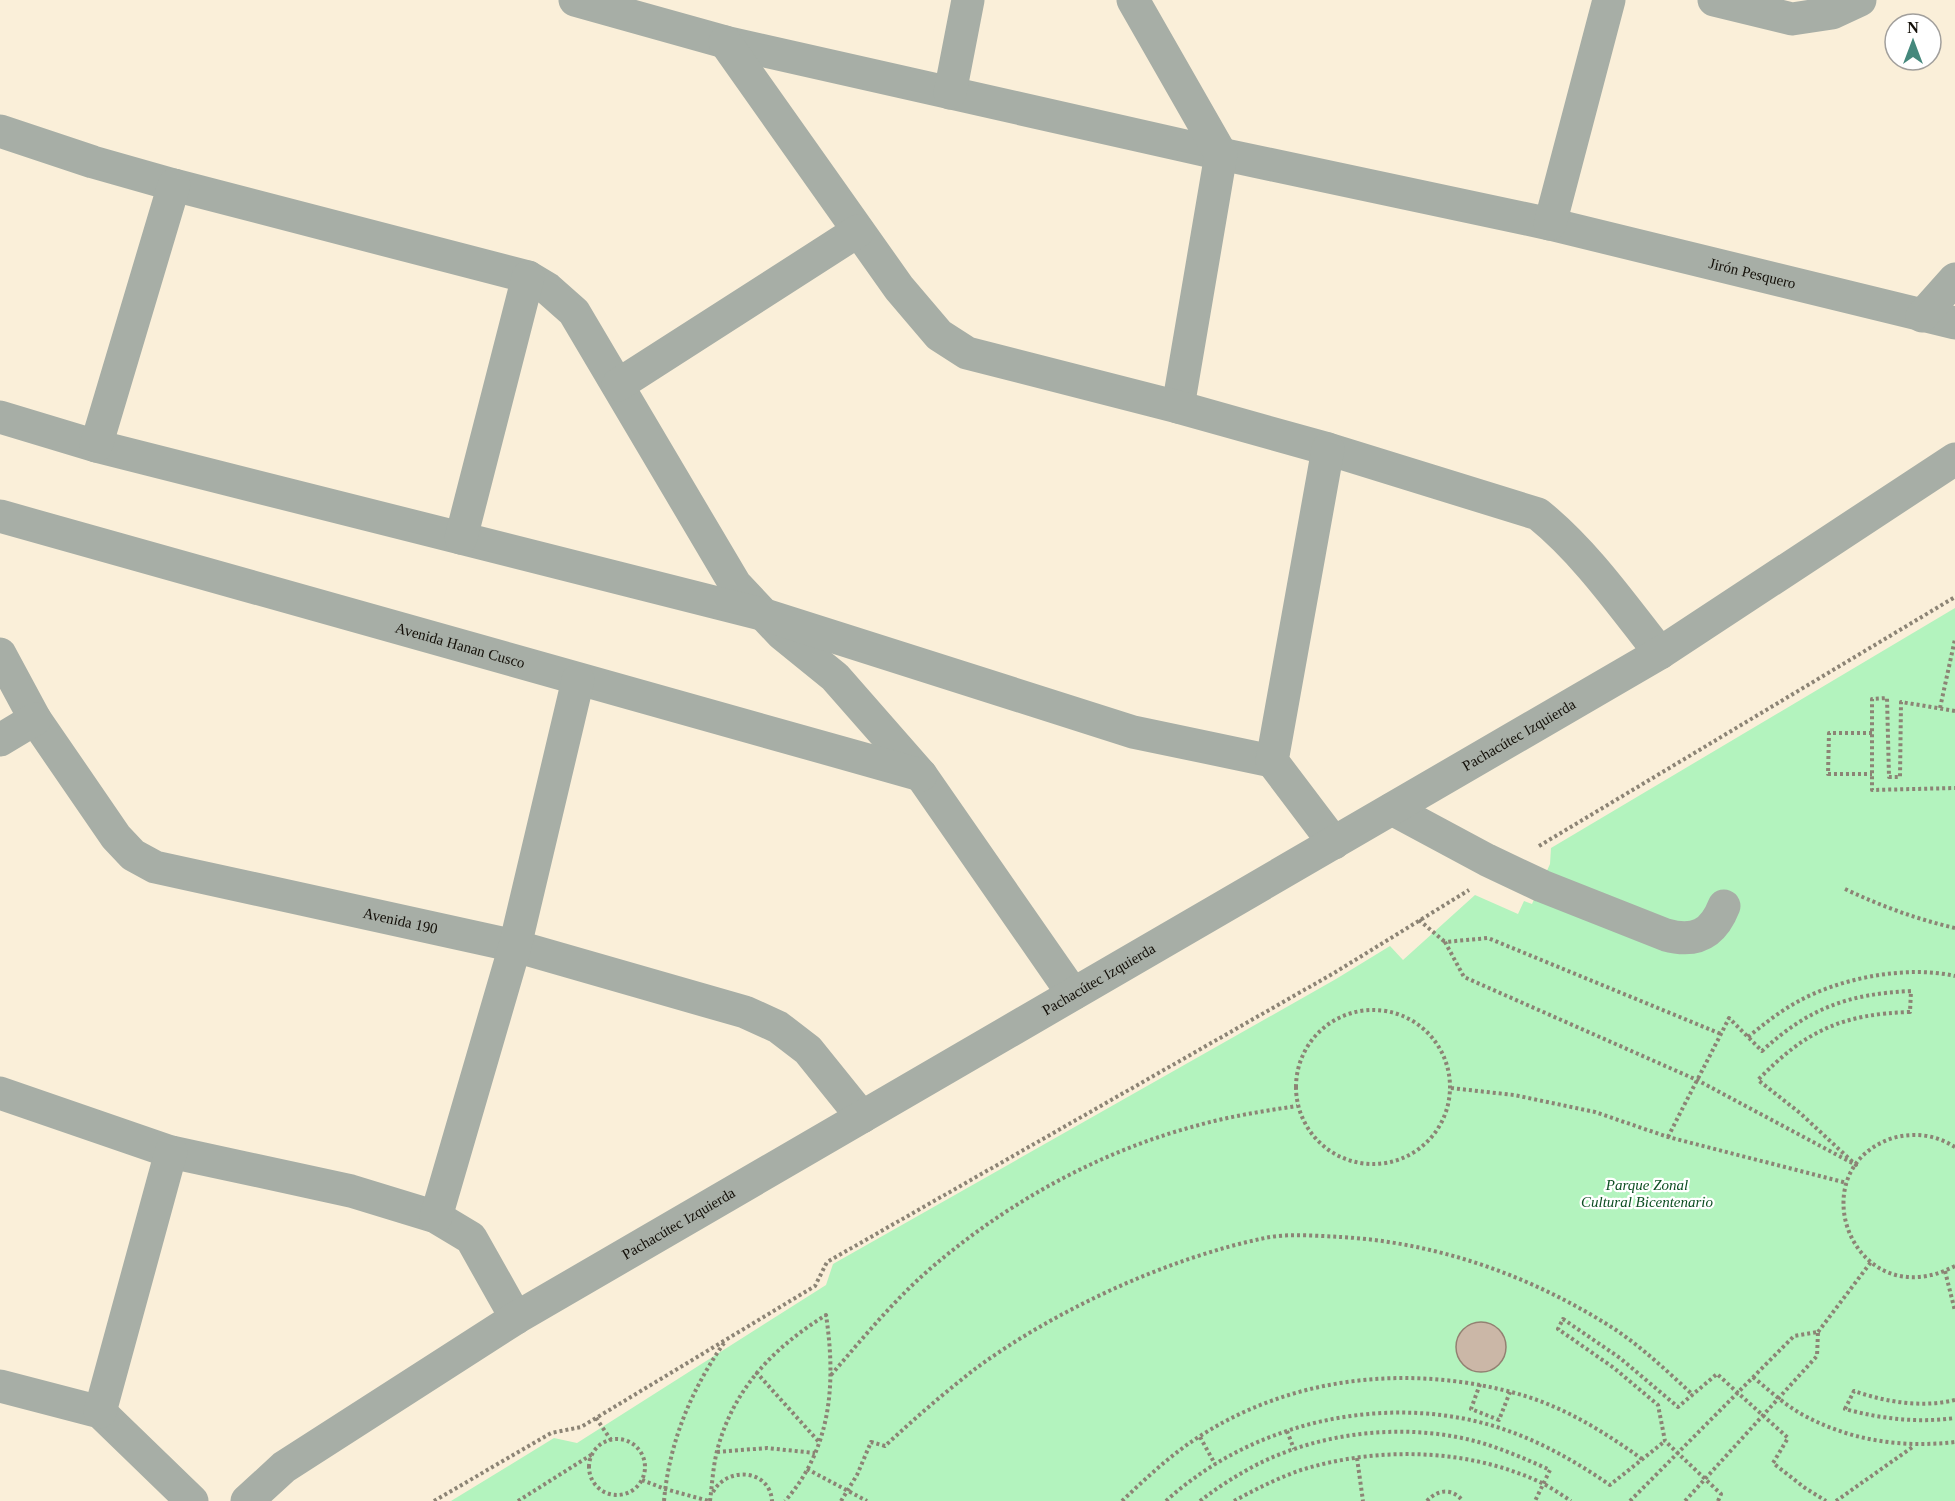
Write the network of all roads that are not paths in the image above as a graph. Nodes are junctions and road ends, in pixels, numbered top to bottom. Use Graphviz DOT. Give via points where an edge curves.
graph roads {
  1 [pos="575,0"];
  2 [pos="968,0"];
  3 [pos="1133,0"];
  4 [pos="1609,0"];
  5 [pos="1714,0"];
  6 [pos="1860,0"];
  7 [pos="725,42"];
  8 [pos="950,93"];
  9 [pos="0,131"];
  10 [pos="1221,154"];
  11 [pos="174,185"];
  12 [pos="1550,224"];
  13 [pos="858,231"];
  14 [pos="528,277"];
  15 [pos="1955,279"];
  16 [pos="1922,315"];
  17 [pos="1955,323"];
  18 [pos="618,385"];
  19 [pos="1178,407"];
  20 [pos="0,417"];
  21 [pos="96,446"];
  22 [pos="1328,449"];
  23 [pos="1955,459"];
  24 [pos="0,516"];
  25 [pos="461,538"];
  26 [pos="765,615"];
  27 [pos="0,654"];
  28 [pos="1660,654"];
  29 [pos="578,680"];
  30 [pos="35,719"];
  31 [pos="0,740"];
  32 [pos="1272,761"];
  33 [pos="921,775"];
  34 [pos="1392,809"];
  35 [pos="1334,843"];
  36 [pos="1724,906"];
  37 [pos="515,946"];
  38 [pos="1073,994"];
  39 [pos="0,1093"];
  40 [pos="862,1118"];
  41 [pos="171,1152"];
  42 [pos="436,1217"];
  43 [pos="516,1318"];
  44 [pos="0,1386"];
  45 [pos="100,1413"];
  46 [pos="192,1501"];
  47 [pos="247,1501"];
  1 -- 7 [label="street, Jirón Pesquero"];
  2 -- 8 [label="street"];
  3 -- 10 [label="street"];
  4 -- 12 [label="street"];
  5 -- 6 [label="street" via="1792,19 1832,13"];
  7 -- 8 [label="street, Jirón Pesquero"];
  7 -- 13 [label="street"];
  8 -- 10 [label="street, Jirón Pesquero"];
  9 -- 11 [label="street"];
  10 -- 12 [label="street, Jirón Pesquero"];
  10 -- 19 [label="street"];
  11 -- 14 [label="street"];
  11 -- 21 [label="street"];
  12 -- 16 [label="street, Jirón Pesquero"];
  13 -- 18 [label="street"];
  13 -- 19 [label="street" via="917,311 939,335 967,353"];
  14 -- 18 [label="street" via="574,312"];
  14 -- 25 [label="street"];
  15 -- 16 [label="street"];
  16 -- 17 [label="street, Jirón Pesquero"];
  18 -- 26 [label="street" via="735,584"];
  19 -- 22 [label="street"];
  20 -- 21 [label="street"];
  21 -- 25 [label="street"];
  22 -- 28 [label="street" via="1538,514 1583,556"];
  22 -- 32 [label="street"];
  23 -- 28 [label="street, Pachacútec Izquierda"];
  24 -- 29 [label="street, Avenida Hanan Cusco"];
  25 -- 26 [label="street"];
  26 -- 32 [label="street" via="1133,732"];
  26 -- 33 [label="street" via="835,677"];
  27 -- 30 [label="street, Avenida 190"];
  28 -- 34 [label="street, Pachacútec Izquierda"];
  29 -- 33 [label="street, Avenida Hanan Cusco"];
  29 -- 37 [label="street"];
  30 -- 31 [label="street"];
  30 -- 37 [label="street, Avenida 190" via="116,837 133,855 155,867"];
  32 -- 35 [label="street"];
  33 -- 38 [label="street"];
  34 -- 35 [label="street, Pachacútec Izquierda"];
  34 -- 36 [label="street" via="1553,891 1677,938 1698,936 1710,929"];
  35 -- 38 [label="street, Pachacútec Izquierda"];
  37 -- 40 [label="street, Avenida 190" via="745,1012 778,1027 808,1050"];
  37 -- 42 [label="street"];
  38 -- 40 [label="street, Pachacútec Izquierda"];
  39 -- 41 [label="street"];
  40 -- 43 [label="street, Pachacútec Izquierda"];
  41 -- 42 [label="street" via="351,1191"];
  41 -- 45 [label="street"];
  42 -- 43 [label="street" via="471,1238"];
  43 -- 47 [label="street, Pachacútec Izquierda" via="284,1467"];
  44 -- 45 [label="street"];
  45 -- 46 [label="street"];
}
